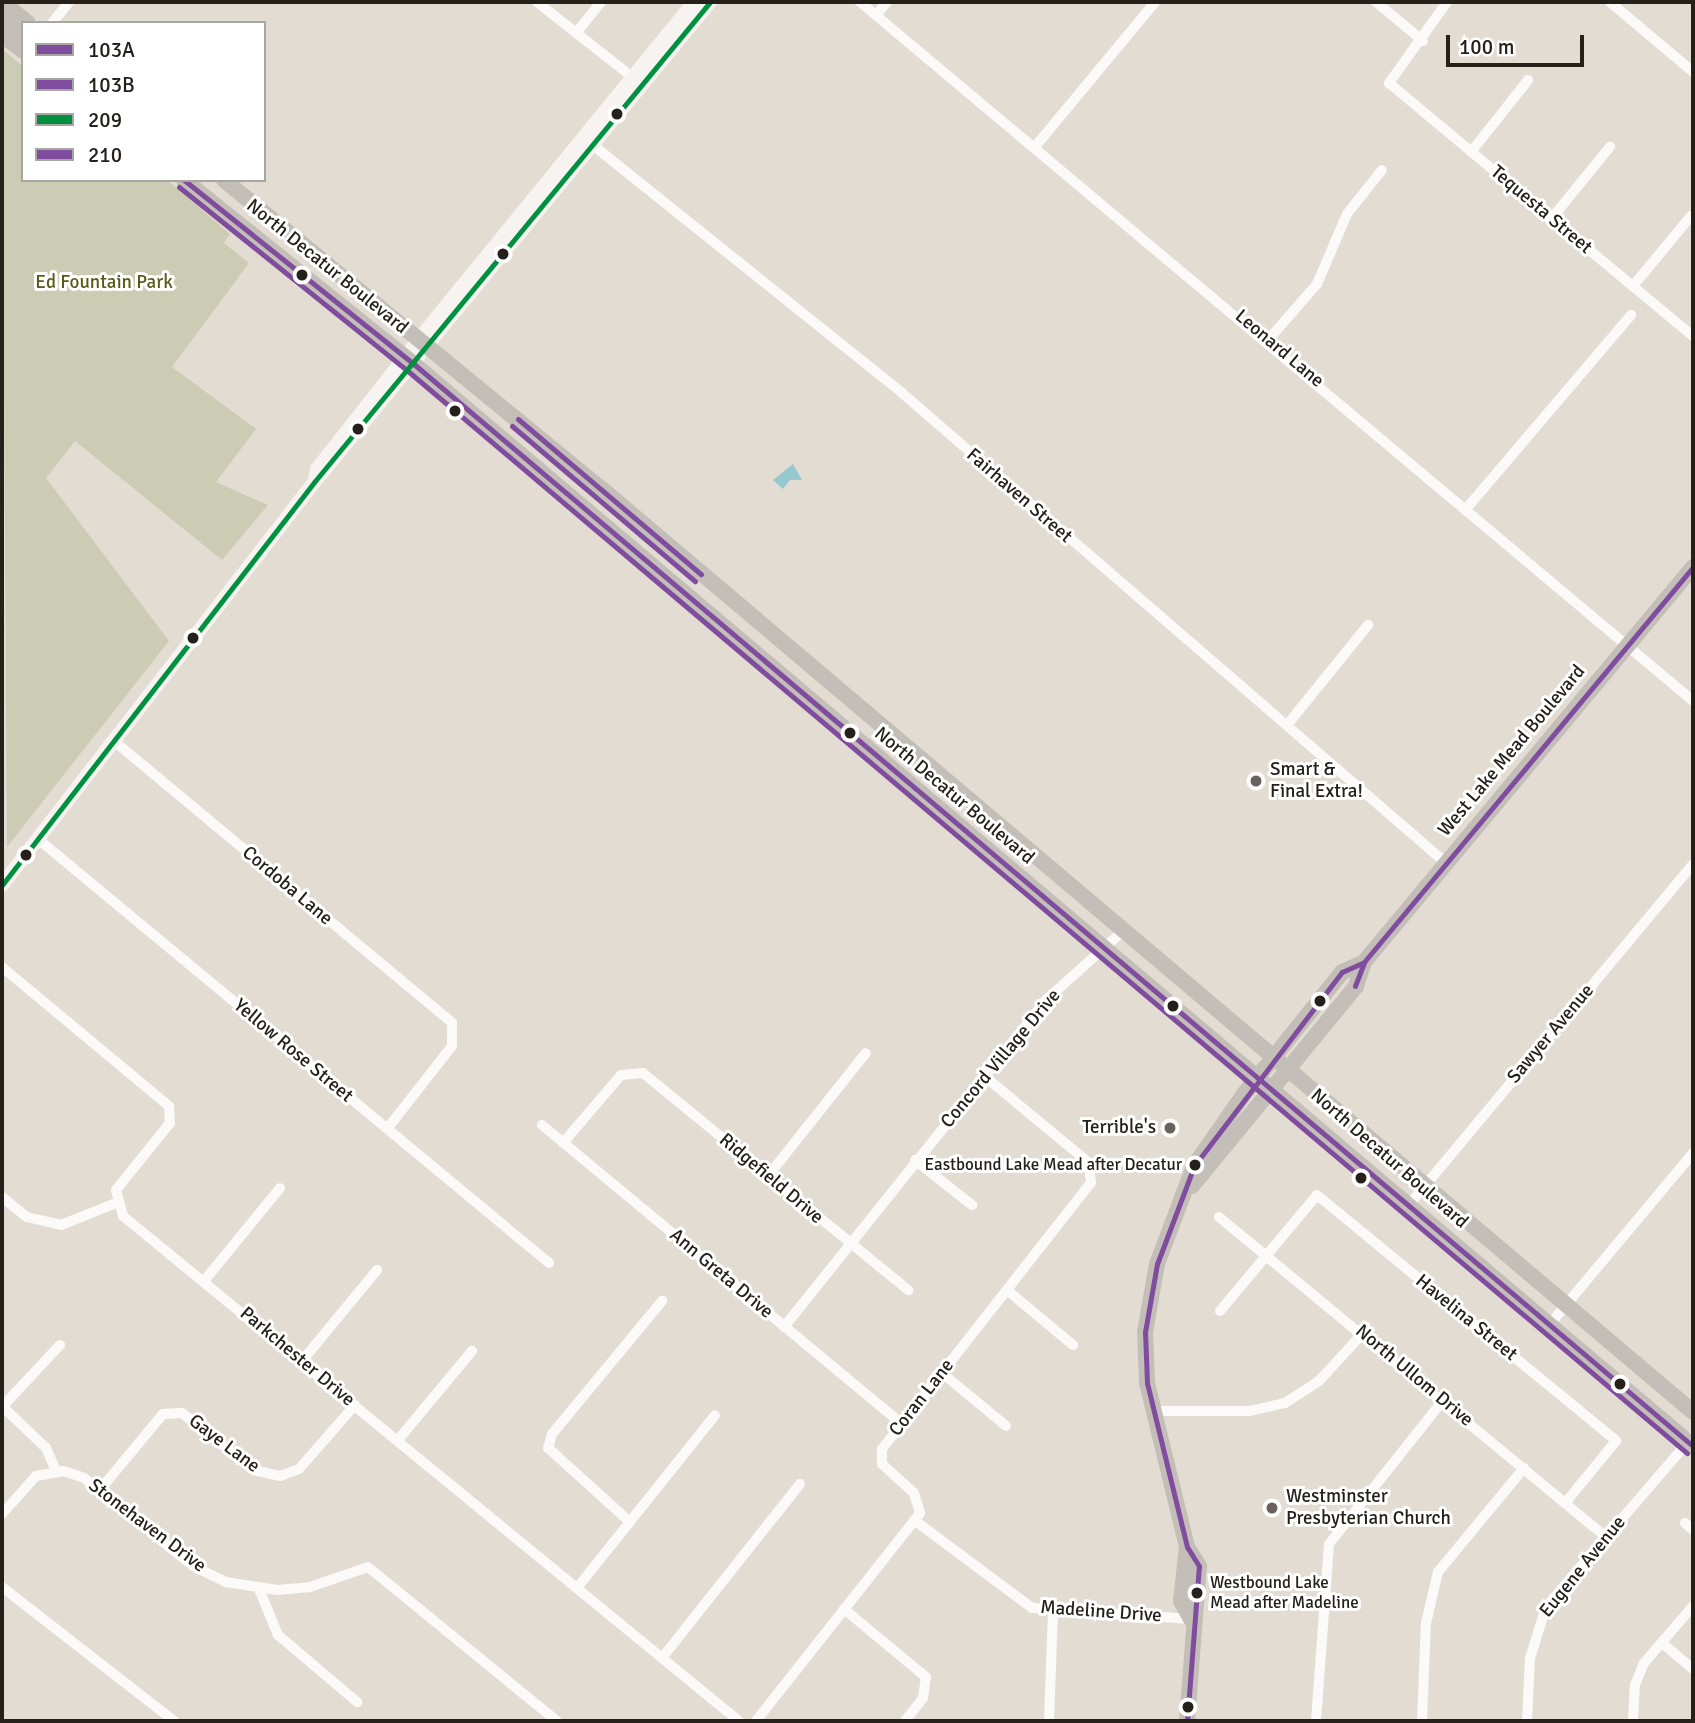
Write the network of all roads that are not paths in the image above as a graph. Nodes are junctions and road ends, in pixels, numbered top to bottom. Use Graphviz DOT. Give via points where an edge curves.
graph roads {
  1 [pos="2,2"];
  2 [pos="69,2"];
  3 [pos="537,2"];
  4 [pos="601,2"];
  5 [pos="694,2"];
  6 [pos="710,2"];
  7 [pos="860,2"];
  8 [pos="887,2"];
  9 [pos="1155,2"];
  10 [pos="1376,2"];
  11 [pos="1447,2"];
  12 [pos="1610,2"];
  13 [pos="876,15"];
  14 [pos="2,19"];
  15 [pos="26,21"];
  16 [pos="54,21"];
  17 [pos="21,33"];
  18 [pos="576,33"];
  19 [pos="2,35"];
  20 [pos="1423,41"];
  21 [pos="21,49"];
  22 [pos="1693,72"];
  23 [pos="1528,80"];
  24 [pos="637,81"];
  25 [pos="588,142"];
  26 [pos="1610,147"];
  27 [pos="1034,148"];
  28 [pos="1471,152"];
  29 [pos="1382,170"];
  30 [pos="186,182"];
  31 [pos="227,182"];
  32 [pos="1691,216"];
  33 [pos="1552,218"];
  34 [pos="1633,286"];
  35 [pos="1631,315"];
  36 [pos="1693,336"];
  37 [pos="1269,339"];
  38 [pos="425,342"];
  39 [pos="410,361"];
  40 [pos="599,486"];
  41 [pos="580,508"];
  42 [pos="1466,509"];
  43 [pos="1693,567"];
  44 [pos="1368,625"];
  45 [pos="1628,644"];
  46 [pos="794,654"];
  47 [pos="778,674"];
  48 [pos="1693,701"];
  49 [pos="1287,725"];
  50 [pos="114,741"];
  51 [pos="961,794"];
  52 [pos="944,815"];
  53 [pos="38,839"];
  54 [pos="1446,863"];
  55 [pos="1693,864"];
  56 [pos="2,885"];
  57 [pos="1122,932"];
  58 [pos="1104,948"];
  59 [pos="2,967"];
  60 [pos="866,1052"];
  61 [pos="1280,1061"];
  62 [pos="984,1076"];
  63 [pos="1265,1079"];
  64 [pos="542,1125"];
  65 [pos="387,1129"];
  66 [pos="563,1143"];
  67 [pos="1693,1153"];
  68 [pos="915,1160"];
  69 [pos="768,1176"];
  70 [pos="1425,1187"];
  71 [pos="280,1188"];
  72 [pos="2,1197"];
  73 [pos="116,1203"];
  74 [pos="972,1205"];
  75 [pos="1409,1205"];
  76 [pos="1219,1217"];
  77 [pos="850,1244"];
  78 [pos="1265,1255"];
  79 [pos="549,1263"];
  80 [pos="377,1270"];
  81 [pos="204,1281"];
  82 [pos="908,1290"];
  83 [pos="1007,1290"];
  84 [pos="662,1301"];
  85 [pos="1565,1305"];
  86 [pos="1220,1311"];
  87 [pos="1550,1324"];
  88 [pos="784,1326"];
  89 [pos="1363,1333"];
  90 [pos="61,1345"];
  91 [pos="1073,1345"];
  92 [pos="472,1351"];
  93 [pos="302,1361"];
  94 [pos="942,1373"];
  95 [pos="1443,1400"];
  96 [pos="355,1405"];
  97 [pos="2,1407"];
  98 [pos="1153,1411"];
  99 [pos="1693,1412"];
  100 [pos="715,1415"];
  101 [pos="901,1423"];
  102 [pos="1006,1426"];
  103 [pos="398,1440"];
  104 [pos="1691,1441"];
  105 [pos="1524,1468"];
  106 [pos="56,1471"];
  107 [pos="800,1484"];
  108 [pos="99,1491"];
  109 [pos="1565,1503"];
  110 [pos="2,1514"];
  111 [pos="914,1520"];
  112 [pos="630,1522"];
  113 [pos="1605,1537"];
  114 [pos="2,1587"];
  115 [pos="258,1588"];
  116 [pos="577,1588"];
  117 [pos="1693,1606"];
  118 [pos="844,1609"];
  119 [pos="1053,1612"];
  120 [pos="1191,1619"];
  121 [pos="1662,1643"];
  122 [pos="662,1658"];
  123 [pos="1693,1669"];
  124 [pos="357,1702"];
  125 [pos="174,1721"];
  126 [pos="557,1721"];
  127 [pos="739,1721"];
  128 [pos="756,1721"];
  129 [pos="905,1721"];
  130 [pos="1049,1721"];
  131 [pos="1186,1721"];
  132 [pos="1316,1721"];
  133 [pos="1422,1721"];
  134 [pos="1527,1721"];
  135 [pos="1633,1721"];
  1 -- 15 [label="main road"];
  2 -- 16 [label="street"];
  3 -- 18 [label="street"];
  4 -- 18 [label="street"];
  5 -- 24 [label="main road"];
  6 -- 24 [label="main road"];
  7 -- 13 [label="street, Leonard Lane"];
  8 -- 13 [label="street"];
  9 -- 27 [label="street"];
  10 -- 20 [label="street"];
  11 -- 20 [label="street"];
  12 -- 22 [label="street"];
  13 -- 27 [label="street, Leonard Lane"];
  14 -- 17 [label="main road"];
  18 -- 24 [label="street"];
  19 -- 21 [label="main road"];
  20 -- 28 [label="street, Tequesta Street" via="1389,83"];
  23 -- 28 [label="street"];
  24 -- 25 [label="main road"];
  25 -- 38 [label="main road"];
  25 -- 49 [label="street, Fairhaven Street" via="902,393"];
  26 -- 33 [label="street"];
  27 -- 37 [label="street, Leonard Lane"];
  28 -- 33 [label="street, Tequesta Street"];
  29 -- 37 [label="street" via="1347,214 1317,284"];
  30 -- 39 [label="main road, North Decatur Boulevard"];
  31 -- 38 [label="main road, North Decatur Boulevard"];
  32 -- 34 [label="street"];
  33 -- 34 [label="street, Tequesta Street"];
  34 -- 36 [label="street, Tequesta Street"];
  35 -- 42 [label="street"];
  37 -- 42 [label="street, Leonard Lane"];
  38 -- 39 [label="main road"];
  38 -- 40 [label="main road, North Decatur Boulevard"];
  39 -- 41 [label="main road, North Decatur Boulevard"];
  39 -- 50 [label="main road" via="317,469 315,481"];
  40 -- 41 [label="main road"];
  40 -- 46 [label="main road, North Decatur Boulevard"];
  41 -- 47 [label="main road, North Decatur Boulevard"];
  42 -- 45 [label="street, Leonard Lane"];
  43 -- 45 [label="main road, West Lake Mead Boulevard"];
  44 -- 49 [label="street"];
  45 -- 48 [label="street, Leonard Lane"];
  45 -- 54 [label="main road, West Lake Mead Boulevard"];
  46 -- 47 [label="main road"];
  46 -- 51 [label="main road, North Decatur Boulevard"];
  47 -- 52 [label="main road, North Decatur Boulevard"];
  49 -- 54 [label="street, Fairhaven Street"];
  50 -- 53 [label="main road"];
  50 -- 65 [label="street, Cordoba Lane" via="452,1023 456,1034"];
  51 -- 52 [label="main road"];
  51 -- 57 [label="main road, North Decatur Boulevard"];
  52 -- 58 [label="main road, North Decatur Boulevard"];
  53 -- 56 [label="main road"];
  53 -- 65 [label="street, Yellow Rose Street"];
  54 -- 61 [label="main road, West Lake Mead Boulevard" via="1364,962 1342,972"];
  55 -- 70 [label="street, Sawyer Avenue"];
  57 -- 58 [label="street, Concord Village Drive"];
  57 -- 61 [label="main road, North Decatur Boulevard"];
  58 -- 62 [label="street, Concord Village Drive" via="1047,999"];
  58 -- 63 [label="main road, North Decatur Boulevard"];
  59 -- 73 [label="street" via="169,1106 170,1123 116,1190"];
  60 -- 69 [label="street"];
  61 -- 63 [label="main road, West Lake Mead Boulevard"];
  61 -- 70 [label="main road, North Decatur Boulevard"];
  62 -- 68 [label="street, Concord Village Drive"];
  62 -- 83 [label="street, Coran Lane" via="1088,1162 1092,1171 1091,1182"];
  63 -- 75 [label="main road, North Decatur Boulevard"];
  63 -- 98 [label="main road, West Lake Mead Boulevard" via="1194,1166 1192,1186 1157,1264 1144,1353"];
  64 -- 66 [label="street, Ann Greta Drive"];
  65 -- 79 [label="street, Yellow Rose Street"];
  66 -- 69 [label="street, Ridgefield Drive" via="632,1070"];
  66 -- 88 [label="street, Ann Greta Drive"];
  67 -- 85 [label="street"];
  68 -- 74 [label="street"];
  68 -- 77 [label="street, Concord Village Drive"];
  69 -- 77 [label="street, Ridgefield Drive"];
  70 -- 75 [label="street, Sawyer Avenue"];
  70 -- 85 [label="main road, North Decatur Boulevard"];
  71 -- 81 [label="street"];
  72 -- 73 [label="street" via="27,1217 61,1225"];
  73 -- 81 [label="street, Parkchester Drive"];
  75 -- 87 [label="main road, North Decatur Boulevard"];
  76 -- 78 [label="street, North Ullom Drive"];
  77 -- 82 [label="street, Ridgefield Drive"];
  77 -- 88 [label="street, Concord Village Drive"];
  78 -- 86 [label="street"];
  78 -- 89 [label="street, North Ullom Drive"];
  78 -- 109 [label="street, Havelina Street" via="1317,1195 1616,1441"];
  80 -- 93 [label="street"];
  81 -- 93 [label="street, Parkchester Drive"];
  83 -- 91 [label="street"];
  83 -- 94 [label="street, Coran Lane"];
  84 -- 112 [label="street" via="552,1434 548,1448"];
  85 -- 87 [label="street"];
  85 -- 99 [label="main road, North Decatur Boulevard"];
  87 -- 104 [label="main road, North Decatur Boulevard"];
  88 -- 101 [label="street, Ann Greta Drive"];
  89 -- 95 [label="street, North Ullom Drive"];
  89 -- 98 [label="street" via="1319,1381 1286,1403 1250,1411"];
  90 -- 97 [label="street"];
  92 -- 103 [label="street"];
  93 -- 96 [label="street, Parkchester Drive"];
  94 -- 101 [label="street, Coran Lane"];
  94 -- 102 [label="street"];
  95 -- 105 [label="street, North Ullom Drive"];
  95 -- 132 [label="street" via="1329,1544"];
  96 -- 103 [label="street, Parkchester Drive"];
  96 -- 108 [label="street, Gaye Lane" via="299,1469 280,1476 254,1470 172,1411"];
  97 -- 106 [label="street" via="46,1448"];
  98 -- 120 [label="main road, West Lake Mead Boulevard" via="1187,1547 1181,1601"];
  100 -- 112 [label="street"];
  101 -- 111 [label="street, Coran Lane" via="880,1457 922,1505"];
  103 -- 116 [label="street, Parkchester Drive"];
  104 -- 113 [label="street, Eugene Avenue"];
  105 -- 109 [label="street, North Ullom Drive"];
  105 -- 133 [label="street" via="1438,1572 1426,1623"];
  106 -- 108 [label="street, Stonehaven Drive" via="84,1478"];
  106 -- 110 [label="street" via="36,1476"];
  107 -- 122 [label="street"];
  108 -- 115 [label="street, Stonehaven Drive" via="193,1566"];
  109 -- 113 [label="street, North Ullom Drive"];
  111 -- 118 [label="street"];
  111 -- 119 [label="street, Madeline Drive" via="1016,1600"];
  112 -- 116 [label="street"];
  113 -- 134 [label="street, Eugene Avenue" via="1539,1619"];
  114 -- 125 [label="street"];
  115 -- 124 [label="street" via="278,1635"];
  115 -- 126 [label="street, Stonehaven Drive" via="310,1587 358,1567 376,1570"];
  116 -- 122 [label="street, Parkchester Drive"];
  117 -- 121 [label="street"];
  118 -- 128 [label="street"];
  118 -- 129 [label="street" via="921,1671 928,1684"];
  119 -- 120 [label="street, Madeline Drive"];
  119 -- 130 [label="street"];
  120 -- 131 [label="main road, West Lake Mead Boulevard"];
  121 -- 123 [label="street"];
  121 -- 135 [label="street" via="1635,1685"];
  122 -- 127 [label="street, Parkchester Drive"];
}
